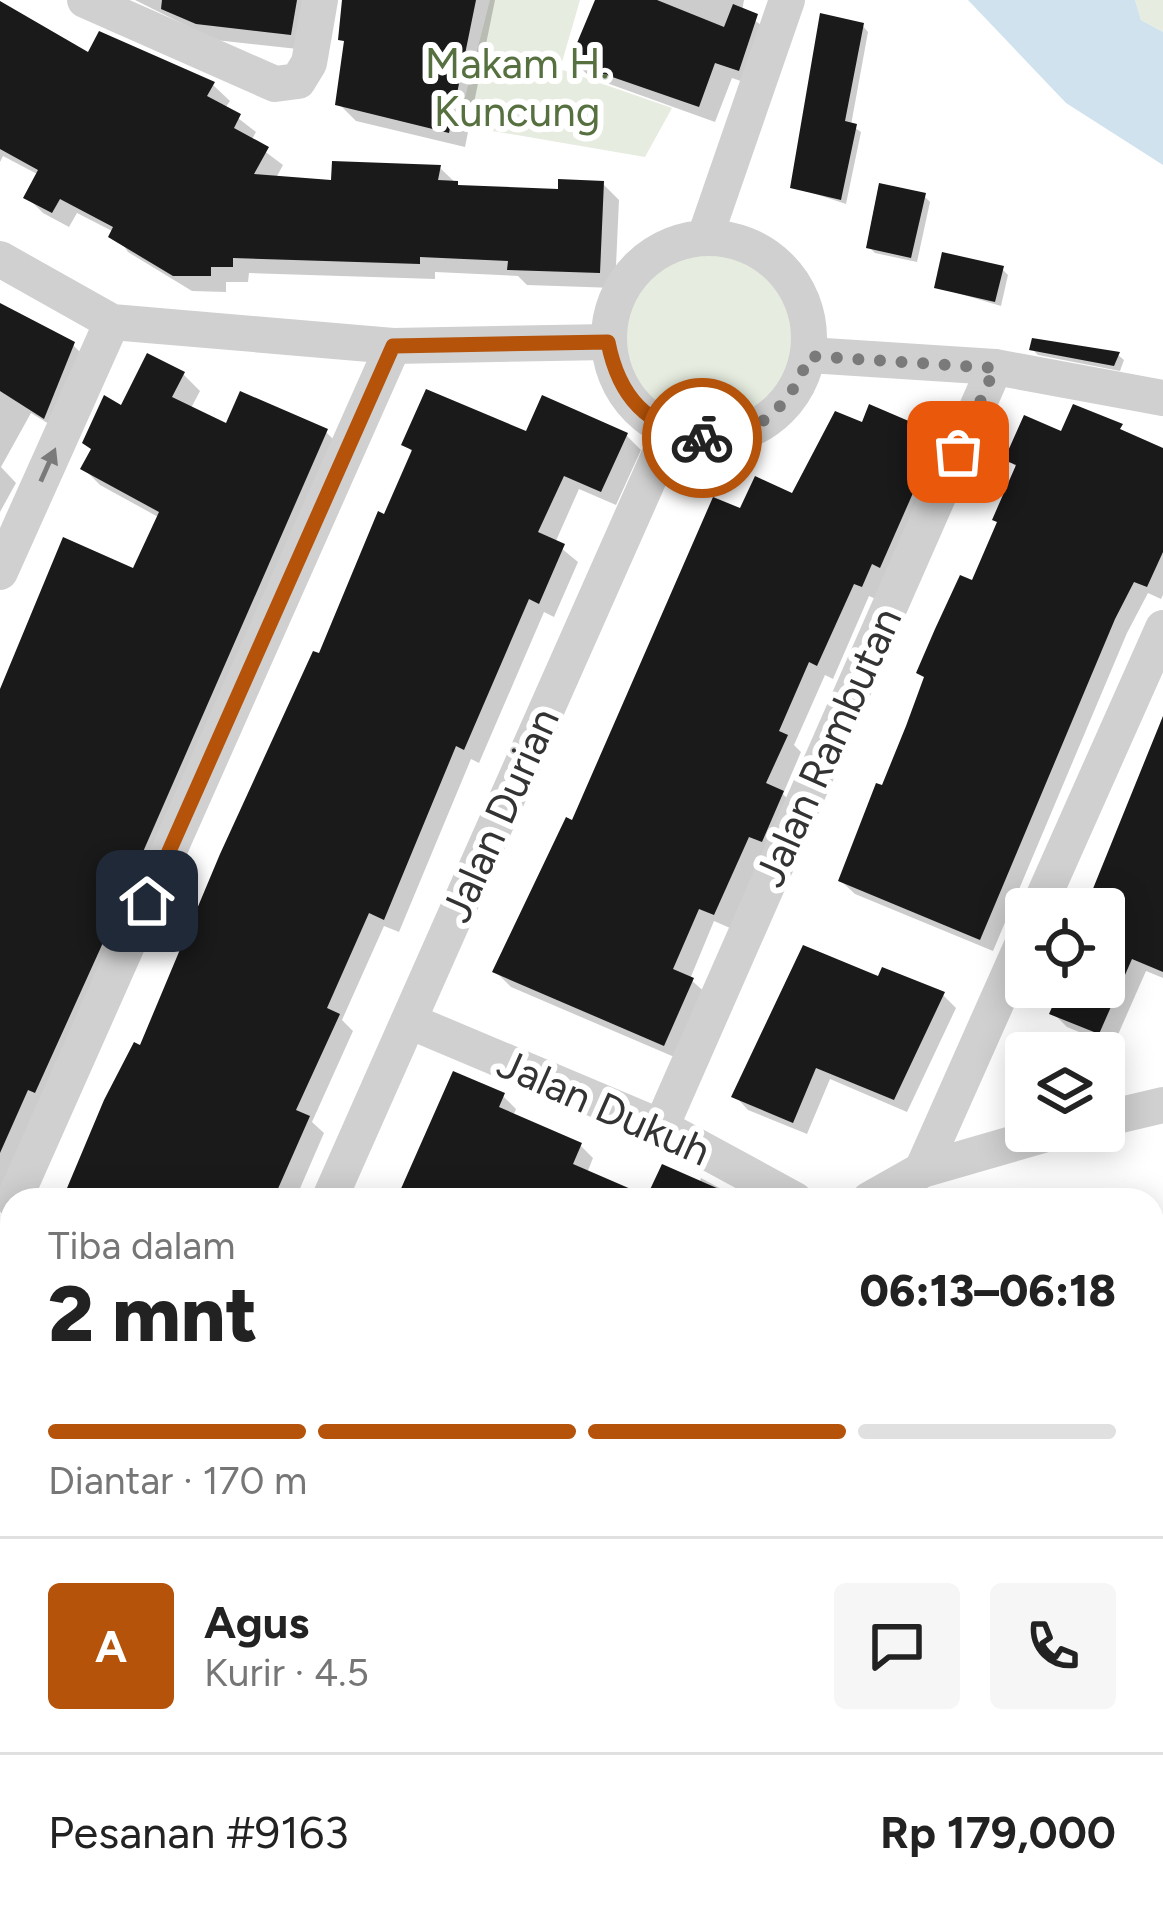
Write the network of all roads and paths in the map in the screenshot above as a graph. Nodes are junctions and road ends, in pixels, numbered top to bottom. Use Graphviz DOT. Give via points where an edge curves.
graph roads {
  1 [pos="85,0"];
  2 [pos="320,0"];
  3 [pos="787,0"];
  4 [pos="710,223"];
  5 [pos="0,259"];
  6 [pos="112,322"];
  7 [pos="608,342"];
  8 [pos="393,346"];
  9 [pos="809,356"];
  10 [pos="995,368"];
  11 [pos="1163,398"];
  12 [pos="670,431"];
  13 [pos="0,572"];
  14 [pos="1163,628"];
  15 [pos="1047,888"];
  16 [pos="1005,983"];
  17 [pos="409,1021"];
  18 [pos="1163,1105"];
  19 [pos="1125,1114"];
  20 [pos="661,1127"];
  21 [pos="1005,1146"];
  22 [pos="922,1170"];
  23 [pos="20,1188"];
  24 [pos="334,1188"];
  25 [pos="773,1188"];
  26 [pos="890,1188"];
  1 -- 2 [label="street" via="275,84 298,81 309,63"];
  3 -- 4 [label="street"];
  4 -- 7 [label="street" via="635,270 614,304"];
  4 -- 9 [label="street" via="773,259 796,286 809,320"];
  5 -- 6 [label="street"];
  6 -- 8 [label="street"];
  13 -- 6 [label="street, one-way"];
  7 -- 8 [label="street"];
  7 -- 12 [label="street" via="626,395"];
  8 -- 23 [label="street"];
  9 -- 10 [label="street"];
  9 -- 12 [label="street" via="773,416 741,434"];
  10 -- 11 [label="street"];
  10 -- 20 [label="street, Jalan Rambutan"];
  12 -- 17 [label="street, Jalan Durian"];
  14 -- 15 [label="street"];
  16 -- 22 [label="street"];
  17 -- 20 [label="street, Jalan Dukuh"];
  17 -- 24 [label="street, Jalan Durian"];
  18 -- 19 [label="street"];
  20 -- 25 [label="street, Jalan Dukuh"];
  21 -- 22 [label="street"];
  22 -- 26 [label="street"];
}
